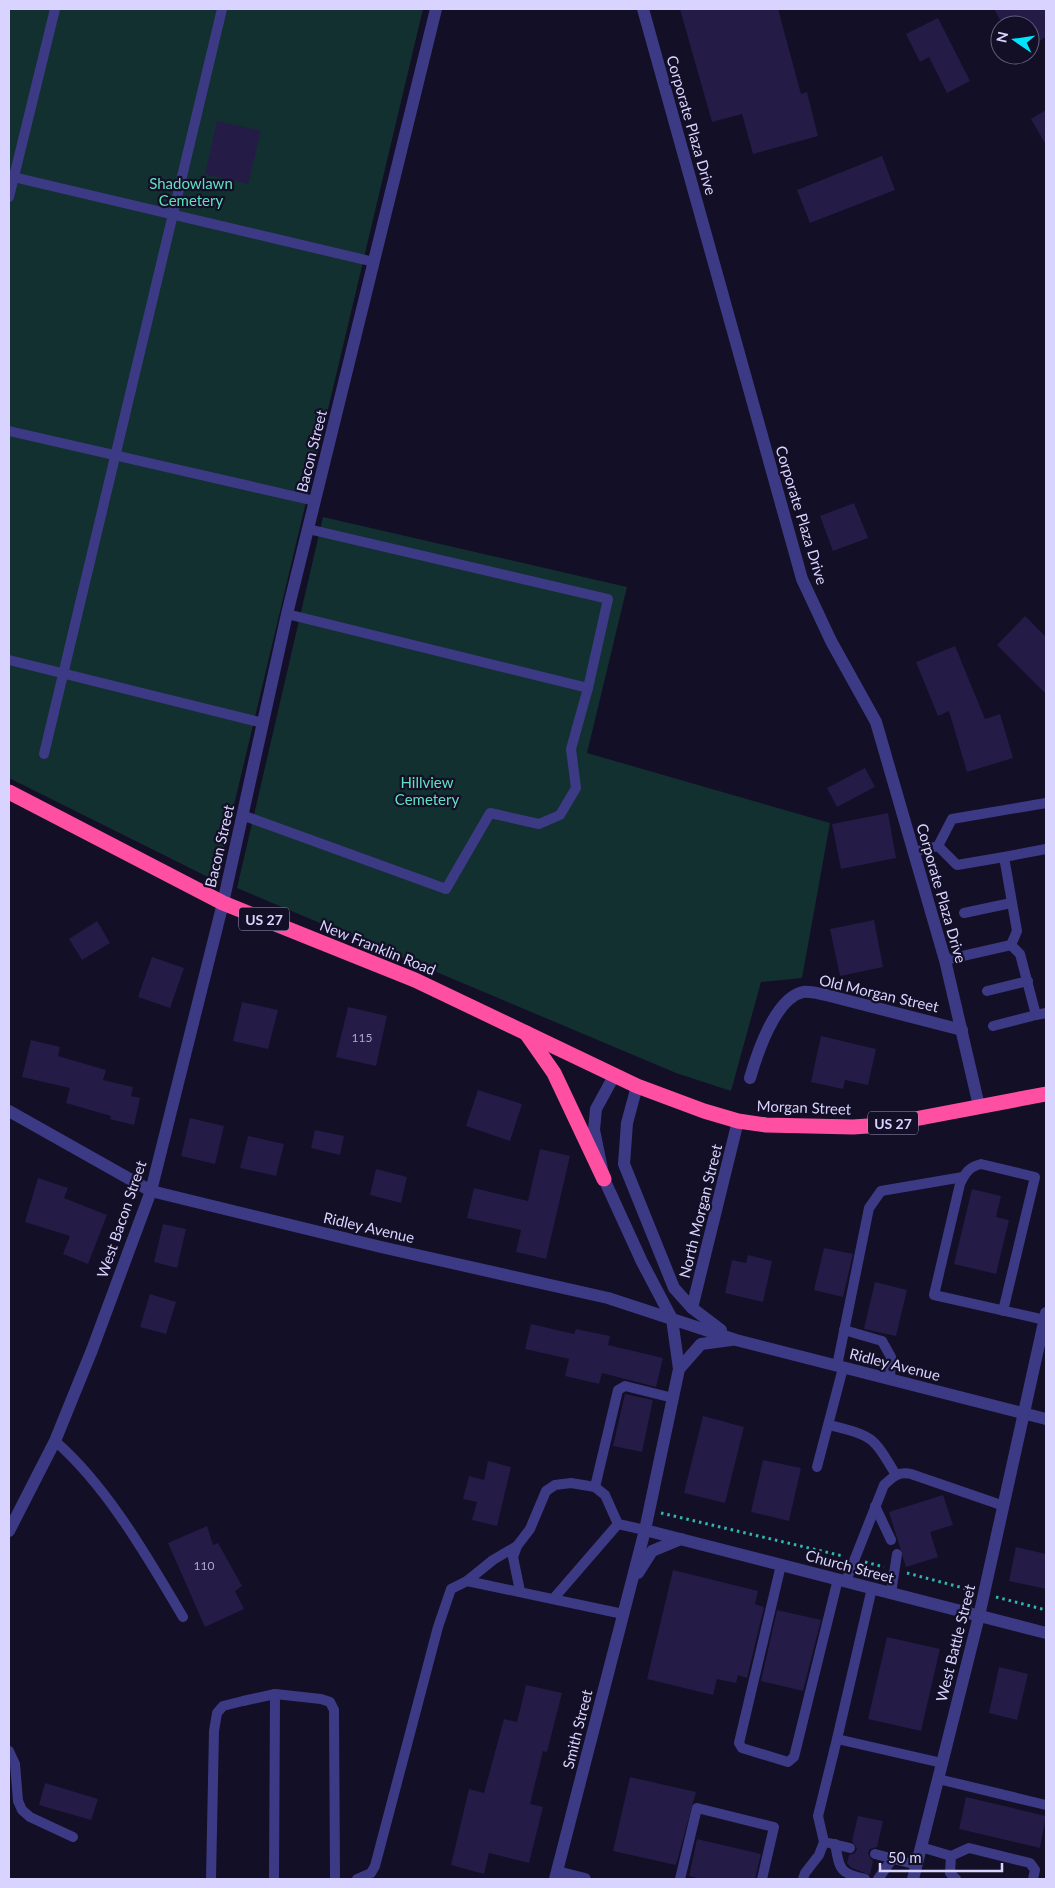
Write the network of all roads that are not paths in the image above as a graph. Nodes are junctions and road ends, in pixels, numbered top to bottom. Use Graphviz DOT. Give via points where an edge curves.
graph roads {
  1 [pos="55,9"];
  2 [pos="222,9"];
  3 [pos="436,9"];
  4 [pos="643,9"];
  5 [pos="11,177"];
  6 [pos="9,198"];
  7 [pos="173,215"];
  8 [pos="374,262"];
  9 [pos="9,430"];
  10 [pos="115,455"];
  11 [pos="315,501"];
  12 [pos="308,529"];
  13 [pos="287,614"];
  14 [pos="9,660"];
  15 [pos="64,674"];
  16 [pos="588,688"];
  17 [pos="263,723"];
  18 [pos="44,754"];
  19 [pos="9,792"];
  20 [pos="1046,803"];
  21 [pos="242,815"];
  22 [pos="938,846"];
  23 [pos="1046,849"];
  24 [pos="914,852"];
  25 [pos="1004,857"];
  26 [pos="223,903"];
  27 [pos="1011,903"];
  28 [pos="964,913"];
  29 [pos="1011,945"];
  30 [pos="945,960"];
  31 [pos="1028,981"];
  32 [pos="986,991"];
  33 [pos="1041,1014"];
  34 [pos="992,1026"];
  35 [pos="962,1030"];
  36 [pos="526,1032"];
  37 [pos="614,1076"];
  38 [pos="750,1078"];
  39 [pos="637,1086"];
  40 [pos="1046,1094"];
  41 [pos="979,1106"];
  42 [pos="9,1111"];
  43 [pos="738,1121"];
  44 [pos="963,1177"];
  45 [pos="604,1179"];
  46 [pos="151,1191"];
  47 [pos="692,1308"];
  48 [pos="1004,1311"];
  49 [pos="1045,1317"];
  50 [pos="672,1319"];
  51 [pos="844,1330"];
  52 [pos="736,1340"];
  53 [pos="840,1367"];
  54 [pos="679,1369"];
  55 [pos="890,1379"];
  56 [pos="673,1398"];
  57 [pos="1024,1414"];
  58 [pos="1046,1419"];
  59 [pos="829,1425"];
  60 [pos="55,1441"];
  61 [pos="818,1467"];
  62 [pos="896,1475"];
  63 [pos="595,1488"];
  64 [pos="874,1506"];
  65 [pos="1004,1506"];
  66 [pos="618,1524"];
  67 [pos="645,1530"];
  68 [pos="9,1531"];
  69 [pos="681,1539"];
  70 [pos="891,1540"];
  71 [pos="517,1546"];
  72 [pos="897,1554"];
  73 [pos="781,1565"];
  74 [pos="842,1580"];
  75 [pos="468,1581"];
  76 [pos="630,1586"];
  77 [pos="872,1588"];
  78 [pos="520,1591"];
  79 [pos="891,1593"];
  80 [pos="554,1598"];
  81 [pos="623,1614"];
  82 [pos="979,1616"];
  83 [pos="183,1617"];
  84 [pos="1046,1633"];
  85 [pos="275,1694"];
  86 [pos="837,1739"];
  87 [pos="9,1751"];
  88 [pos="942,1763"];
  89 [pos="938,1779"];
  90 [pos="1046,1805"];
  91 [pos="73,1837"];
  92 [pos="824,1842"];
  93 [pos="835,1844"];
  94 [pos="921,1847"];
  95 [pos="850,1848"];
  96 [pos="875,1854"];
  97 [pos="951,1856"];
  98 [pos="893,1858"];
  99 [pos="917,1864"];
  100 [pos="556,1876"];
  101 [pos="211,1879"];
  102 [pos="274,1879"];
  103 [pos="335,1879"];
  104 [pos="357,1879"];
  105 [pos="585,1879"];
  106 [pos="680,1879"];
  107 [pos="762,1879"];
  108 [pos="803,1879"];
  109 [pos="864,1879"];
  110 [pos="878,1879"];
  111 [pos="913,1879"];
  112 [pos="956,1879"];
  113 [pos="1033,1879"];
  1 -- 5 [label="lane"];
  2 -- 7 [label="lane"];
  3 -- 8 [label="street, Bacon Street"];
  4 -- 24 [label="street, Corporate Plaza Drive" via="802,579 831,641 876,722"];
  5 -- 6 [label="lane"];
  5 -- 7 [label="lane"];
  7 -- 8 [label="lane"];
  7 -- 10 [label="lane"];
  8 -- 11 [label="street, Bacon Street"];
  9 -- 10 [label="lane"];
  10 -- 11 [label="lane"];
  10 -- 15 [label="lane"];
  11 -- 12 [label="street, Bacon Street"];
  12 -- 13 [label="street, Bacon Street"];
  12 -- 16 [label="lane" via="608,599"];
  13 -- 16 [label="lane"];
  13 -- 17 [label="street, Bacon Street"];
  14 -- 15 [label="lane"];
  15 -- 17 [label="lane"];
  15 -- 18 [label="lane"];
  16 -- 21 [label="lane" via="571,750 576,788 560,815 539,824 490,813 446,890"];
  17 -- 21 [label="street, Bacon Street"];
  19 -- 26 [label="highway, New Franklin Road / US 27"];
  20 -- 22 [label="lane" via="952,818"];
  21 -- 26 [label="street, Bacon Street"];
  22 -- 24 [label="lane"];
  22 -- 25 [label="lane" via="957,865"];
  23 -- 25 [label="lane"];
  24 -- 30 [label="street, Corporate Plaza Drive"];
  25 -- 27 [label="lane"];
  26 -- 36 [label="highway, New Franklin Road / US 27" via="415,980"];
  26 -- 46 [label="street, West Bacon Street"];
  27 -- 28 [label="lane"];
  27 -- 29 [label="lane" via="1017,931"];
  29 -- 30 [label="lane"];
  29 -- 31 [label="lane" via="1020,954"];
  30 -- 35 [label="street, Corporate Plaza Drive"];
  31 -- 32 [label="lane"];
  31 -- 33 [label="lane"];
  33 -- 34 [label="lane"];
  35 -- 38 [label="street, Old Morgan Street" via="803,992 787,1002 777,1015 764,1038"];
  35 -- 41 [label="street, Corporate Plaza Drive"];
  36 -- 37 [label="highway, New Franklin Road / US 27"];
  36 -- 45 [label="highway" via="554,1072"];
  37 -- 39 [label="highway, New Franklin Road / US 27"];
  37 -- 45 [label="street, Smith Street" via="596,1109 594,1130"];
  39 -- 43 [label="highway, New Franklin Road / US 27"];
  39 -- 47 [label="street, Ridley Avenue" via="627,1123 624,1164 674,1288"];
  40 -- 41 [label="highway, Morgan Street / US 27"];
  41 -- 43 [label="highway, Morgan Street / US 27" via="883,1125 853,1127 794,1127"];
  42 -- 46 [label="street, Ridley Avenue"];
  43 -- 47 [label="street, North Morgan Street"];
  44 -- 48 [label="lane" via="934,1295"];
  44 -- 48 [label="lane" via="973,1166 981,1164 1035,1177"];
  44 -- 51 [label="lane" via="881,1191 875,1198 869,1208"];
  45 -- 50 [label="street, Smith Street"];
  46 -- 50 [label="street, Ridley Avenue" via="608,1298"];
  46 -- 60 [label="street, West Bacon Street"];
  47 -- 52 [label="street, Ridley Avenue"];
  48 -- 49 [label="lane"];
  49 -- 57 [label="street, West Battle Street"];
  50 -- 52 [label="street, Ridley Avenue"];
  50 -- 54 [label="street, Smith Street"];
  51 -- 53 [label="lane"];
  51 -- 55 [label="lane" via="882,1341 890,1358"];
  52 -- 53 [label="street, Ridley Avenue"];
  52 -- 54 [label="street, Ridley Avenue" via="701,1344"];
  53 -- 55 [label="street, Ridley Avenue"];
  53 -- 59 [label="lane"];
  54 -- 56 [label="street, Smith Street"];
  55 -- 57 [label="street, Ridley Avenue"];
  56 -- 63 [label="lane" via="625,1386 618,1390"];
  56 -- 67 [label="street, Smith Street"];
  57 -- 58 [label="street, Ridley Avenue"];
  57 -- 65 [label="street, West Battle Street"];
  59 -- 61 [label="lane"];
  59 -- 62 [label="lane" via="864,1434 871,1439"];
  60 -- 68 [label="street, West Bacon Street"];
  60 -- 83 [label="lane" via="90,1474"];
  62 -- 64 [label="lane" via="884,1485"];
  62 -- 65 [label="lane" via="903,1472 911,1474"];
  63 -- 66 [label="lane" via="605,1494"];
  63 -- 71 [label="lane" via="571,1483 555,1485 546,1491 530,1529"];
  64 -- 70 [label="lane"];
  64 -- 74 [label="lane"];
  65 -- 82 [label="street, West Battle Street"];
  66 -- 67 [label="lane"];
  66 -- 80 [label="lane"];
  67 -- 69 [label="street, Church Street"];
  67 -- 76 [label="street, Smith Street"];
  69 -- 73 [label="street, Church Street"];
  69 -- 76 [label="street, Smith Street" via="652,1551"];
  71 -- 75 [label="lane" via="493,1560"];
  71 -- 78 [label="lane" via="513,1558"];
  72 -- 79 [label="lane"];
  73 -- 74 [label="street, Church Street"];
  73 -- 74 [label="lane" via="739,1743 742,1748 788,1762 794,1757"];
  74 -- 77 [label="street, Church Street"];
  75 -- 78 [label="lane"];
  75 -- 104 [label="lane" via="451,1589 445,1602 375,1866 371,1873"];
  76 -- 81 [label="street, Smith Street"];
  77 -- 79 [label="street, Church Street"];
  77 -- 86 [label="lane"];
  78 -- 80 [label="lane"];
  79 -- 82 [label="street, Church Street"];
  80 -- 81 [label="lane"];
  81 -- 100 [label="street, Smith Street"];
  82 -- 84 [label="street, Church Street"];
  82 -- 88 [label="street, West Battle Street"];
  85 -- 101 [label="lane" via="223,1706 217,1713"];
  85 -- 102 [label="lane"];
  85 -- 103 [label="lane" via="321,1698 330,1702 334,1710"];
  86 -- 88 [label="lane"];
  86 -- 92 [label="lane" via="818,1816"];
  87 -- 91 [label="lane" via="15,1764 18,1801 22,1810"];
  88 -- 89 [label="street, West Battle Street"];
  89 -- 90 [label="lane"];
  89 -- 94 [label="street, West Battle Street"];
  92 -- 93 [label="lane"];
  92 -- 108 [label="lane"];
  93 -- 95 [label="lane"];
  93 -- 109 [label="lane" via="840,1869"];
  94 -- 97 [label="lane"];
  94 -- 99 [label="street, West Battle Street"];
  96 -- 98 [label="lane"];
  97 -- 112 [label="lane" via="950,1873"];
  97 -- 113 [label="lane" via="969,1848 1030,1863 1035,1870"];
  98 -- 99 [label="lane"];
  98 -- 110 [label="lane"];
  99 -- 111 [label="street, West Battle Street"];
  100 -- 105 [label="street"];
  106 -- 107 [label="lane" via="697,1808 774,1827"];
}
